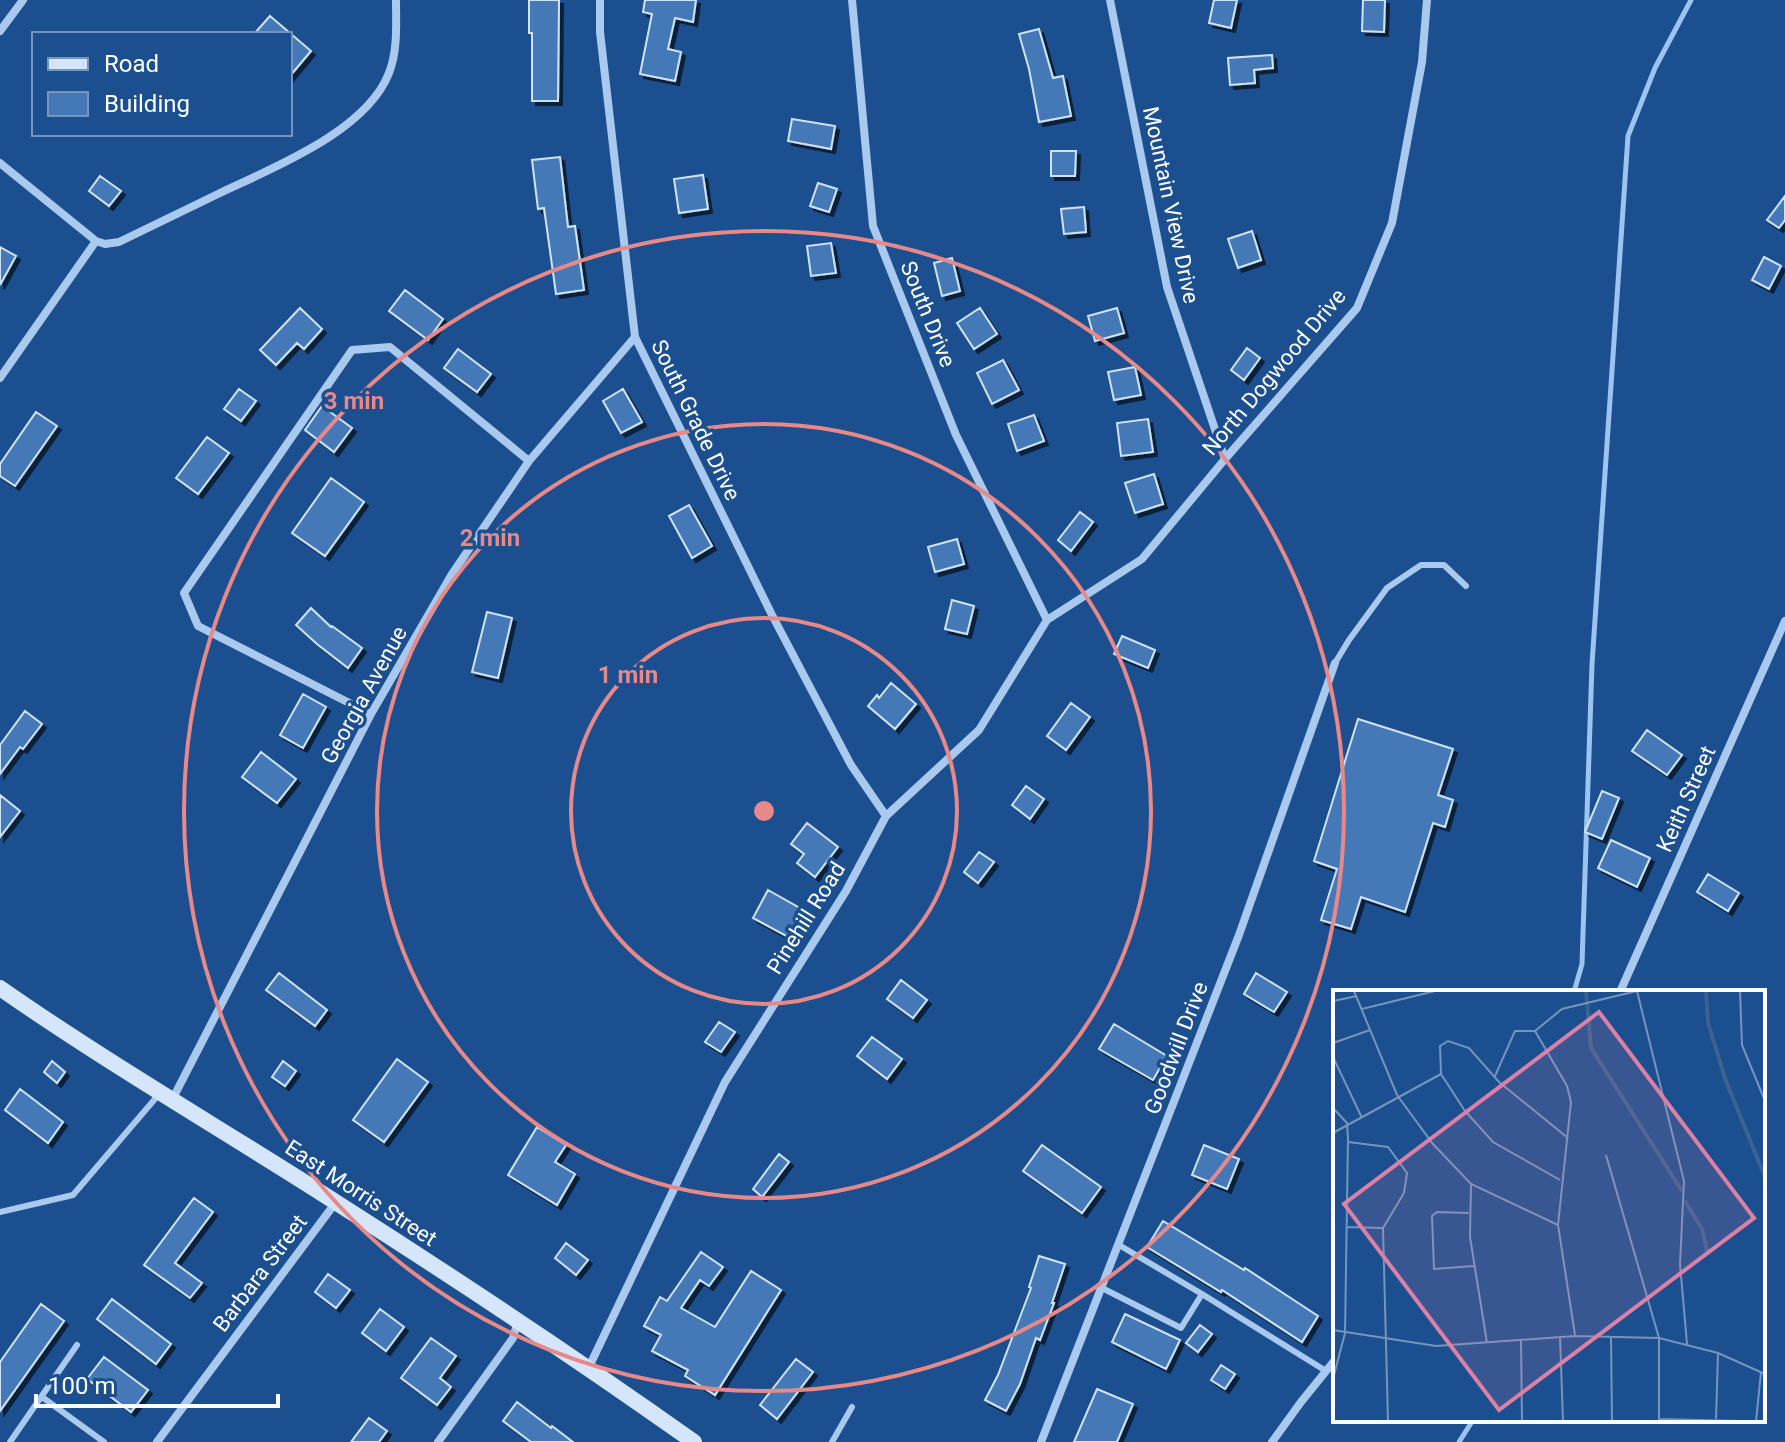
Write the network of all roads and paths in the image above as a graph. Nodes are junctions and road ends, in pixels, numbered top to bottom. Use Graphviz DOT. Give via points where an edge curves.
graph roads {
  1 [pos="23,0"];
  2 [pos="396,0"];
  3 [pos="600,0"];
  4 [pos="852,0"];
  5 [pos="1110,0"];
  6 [pos="1427,0"];
  7 [pos="0,31"];
  8 [pos="0,163"];
  9 [pos="96,241"];
  10 [pos="635,337"];
  11 [pos="0,378"];
  12 [pos="1225,459"];
  13 [pos="529,461"];
  14 [pos="1142,559"];
  15 [pos="1466,586"];
  16 [pos="1047,620"];
  17 [pos="1785,621"];
  18 [pos="1335,663"];
  19 [pos="371,714"];
  20 [pos="886,816"];
  21 [pos="0,988"];
  22 [pos="1621,990"];
  23 [pos="166,1097"];
  24 [pos="336,1202"];
  25 [pos="0,1212"];
  26 [pos="1119,1245"];
  27 [pos="1102,1288"];
  28 [pos="1202,1294"];
  29 [pos="518,1321"];
  30 [pos="77,1345"];
  31 [pos="1333,1362"];
  32 [pos="589,1367"];
  33 [pos="1326,1371"];
  34 [pos="42,1397"];
  35 [pos="852,1407"];
  36 [pos="10,1442"];
  37 [pos="104,1442"];
  38 [pos="157,1442"];
  39 [pos="438,1442"];
  40 [pos="694,1442"];
  41 [pos="832,1442"];
  42 [pos="1041,1442"];
  43 [pos="1272,1442"];
  1 -- 7 [label="street"];
  2 -- 9 [label="street" via="389,74 360,113 304,153 119,242"];
  3 -- 10 [label="street, South Grade Drive"];
  4 -- 16 [label="street, South Drive" via="873,226 956,435"];
  5 -- 12 [label="street, Mountain View Drive" via="1167,287"];
  6 -- 12 [label="street, North Dogwood Drive" via="1422,62 1392,223 1357,308"];
  8 -- 9 [label="street"];
  9 -- 11 [label="street"];
  10 -- 13 [label="street, Georgia Avenue"];
  10 -- 20 [label="street, South Grade Drive" via="772,615 851,765"];
  12 -- 14 [label="street, North Dogwood Drive"];
  13 -- 19 [label="street, Georgia Avenue" via="452,574"];
  13 -- 19 [label="street" via="390,347 352,350 184,593 198,626"];
  14 -- 16 [label="street, Pinehill Road"];
  15 -- 18 [label="lane" via="1444,565 1421,565 1387,588"];
  16 -- 20 [label="street, Pinehill Road" via="979,730"];
  17 -- 22 [label="street, Keith Street"];
  18 -- 26 [label="street, Goodwill Drive" via="1239,935"];
  19 -- 23 [label="street, Georgia Avenue"];
  20 -- 32 [label="street, Pinehill Road" via="846,891 725,1082"];
  21 -- 23 [label="main road, East Morris Street"];
  23 -- 24 [label="main road, East Morris Street"];
  23 -- 25 [label="lane" via="73,1195"];
  24 -- 29 [label="main road, East Morris Street"];
  24 -- 38 [label="street, Barbara Street"];
  26 -- 27 [label="street, Goodwill Drive"];
  26 -- 28 [label="lane"];
  27 -- 28 [label="lane" via="1181,1328"];
  27 -- 42 [label="street, Goodwill Drive"];
  28 -- 33 [label="lane"];
  29 -- 32 [label="main road, East Morris Street"];
  29 -- 39 [label="street" via="513,1338"];
  30 -- 34 [label="lane"];
  31 -- 33 [label="street"];
  32 -- 40 [label="main road, East Morris Street"];
  33 -- 43 [label="street"];
  34 -- 36 [label="lane"];
  34 -- 37 [label="lane"];
  35 -- 41 [label="lane"];
}
